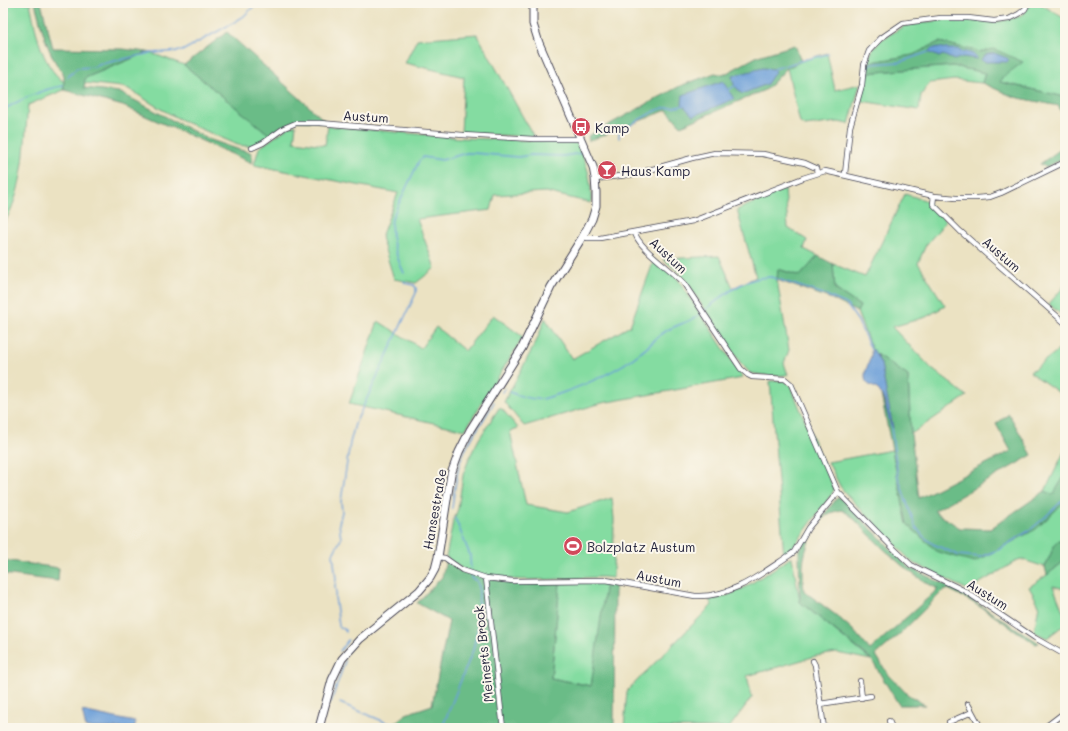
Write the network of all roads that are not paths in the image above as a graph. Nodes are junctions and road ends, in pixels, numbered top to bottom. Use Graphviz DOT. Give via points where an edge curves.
graph roads {
  1 [pos="533,3"];
  2 [pos="1028,3"];
  3 [pos="581,139"];
  4 [pos="252,148"];
  5 [pos="1065,162"];
  6 [pos="817,173"];
  7 [pos="845,174"];
  8 [pos="596,180"];
  9 [pos="934,196"];
  10 [pos="635,232"];
  11 [pos="583,236"];
  12 [pos="1065,323"];
  13 [pos="838,492"];
  14 [pos="438,557"];
  15 [pos="486,578"];
  16 [pos="1065,655"];
  17 [pos="813,661"];
  18 [pos="860,681"];
  19 [pos="871,696"];
  20 [pos="862,698"];
  21 [pos="820,704"];
  22 [pos="968,704"];
  23 [pos="972,712"];
  24 [pos="1065,712"];
  25 [pos="889,721"];
  26 [pos="948,722"];
  27 [pos="319,728"];
  28 [pos="503,728"];
  29 [pos="824,728"];
  30 [pos="892,728"];
  31 [pos="981,728"];
  32 [pos="1044,728"];
  1 -- 3 [label="street, Hansestraße" via="533,24 539,43"];
  2 -- 7 [label="street" via="1025,9 1009,19 941,18 903,23 881,38 869,51 864,65 862,85 850,127"];
  3 -- 4 [label="street, Austum" via="534,139 296,123"];
  3 -- 8 [label="street, Hansestraße"];
  5 -- 9 [label="street, Austum" via="990,197"];
  6 -- 7 [label="street, Austum" via="825,171"];
  6 -- 8 [label="street" via="816,168 805,163 763,154 715,153 635,174"];
  6 -- 10 [label="street, Austum" via="693,221"];
  7 -- 9 [label="street, Austum"];
  8 -- 11 [label="street, Hansestraße" via="596,206"];
  9 -- 12 [label="street, Austum" via="933,204 960,231"];
  10 -- 11 [label="street, Austum" via="594,239"];
  10 -- 13 [label="street, Austum" via="635,238 683,282 741,369 752,377 785,379 791,384"];
  11 -- 14 [label="street, Hansestraße" via="551,287 522,348 459,452 451,474"];
  13 -- 15 [label="street, Austum" via="808,528 794,552 748,582 721,594 695,596 606,580 518,581"];
  13 -- 16 [label="street, Austum" via="911,565 965,591"];
  14 -- 15 [label="street, Austum" via="445,558 462,570"];
  14 -- 27 [label="street, Hansestraße" via="435,569 426,584 360,639 342,659 332,680"];
  15 -- 28 [label="street, Meinerts Brook"];
  17 -- 21 [label="street"];
  18 -- 20 [label="street"];
  19 -- 20 [label="street"];
  20 -- 21 [label="street"];
  21 -- 29 [label="street"];
  22 -- 23 [label="street"];
  23 -- 26 [label="street"];
  23 -- 31 [label="street"];
  24 -- 32 [label="street"];
  25 -- 30 [label="street"];
}
